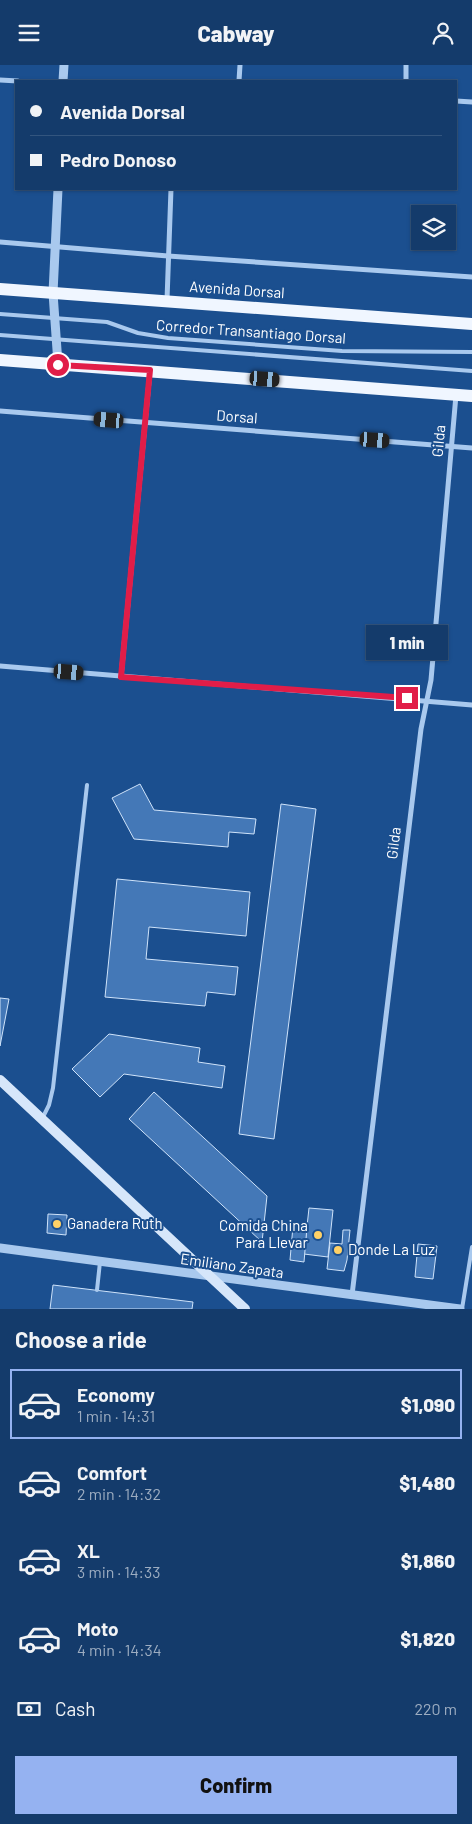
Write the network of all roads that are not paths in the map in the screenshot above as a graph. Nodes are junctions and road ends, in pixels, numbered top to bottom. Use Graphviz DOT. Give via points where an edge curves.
graph roads {
  1 [pos="64,65"];
  2 [pos="240,65"];
  3 [pos="406,65"];
  4 [pos="0,80"];
  5 [pos="63,80"];
  6 [pos="239,80"];
  7 [pos="406,80"];
  8 [pos="15,81"];
  9 [pos="457,101"];
  10 [pos="472,102"];
  11 [pos="58,190"];
  12 [pos="171,190"];
  13 [pos="0,242"];
  14 [pos="56,247"];
  15 [pos="168,256"];
  16 [pos="472,277"];
  17 [pos="0,289"];
  18 [pos="53,293"];
  19 [pos="166,301"];
  20 [pos="0,314"];
  21 [pos="54,318"];
  22 [pos="472,324"];
  23 [pos="0,335"];
  24 [pos="56,339"];
  25 [pos="472,352"];
  26 [pos="0,361"];
  27 [pos="58,365"];
  28 [pos="150,370"];
  29 [pos="472,371"];
  30 [pos="456,394"];
  31 [pos="472,396"];
  32 [pos="0,411"];
  33 [pos="146,423"];
  34 [pos="451,446"];
  35 [pos="472,448"];
  36 [pos="0,666"];
  37 [pos="121,677"];
  38 [pos="426,700"];
  39 [pos="472,705"];
  40 [pos="87,785"];
  41 [pos="0,1080"];
  42 [pos="42,1119"];
  43 [pos="472,1247"];
  44 [pos="0,1249"];
  45 [pos="100,1262"];
  46 [pos="211,1277"];
  47 [pos="97,1290"];
  48 [pos="352,1295"];
  49 [pos="245,1309"];
  50 [pos="461,1309"];
  1 -- 5 [label="street"];
  2 -- 6 [label="street"];
  3 -- 7 [label="street"];
  4 -- 8 [label="street"];
  9 -- 10 [label="street"];
  11 -- 14 [label="street"];
  12 -- 15 [label="street"];
  13 -- 14 [label="street, Avenida Dorsal"];
  14 -- 15 [label="street, Avenida Dorsal"];
  14 -- 18 [label="street"];
  15 -- 16 [label="street, Avenida Dorsal"];
  15 -- 19 [label="street"];
  17 -- 18 [label="main road, Avenida Dorsal"];
  18 -- 19 [label="main road, Avenida Dorsal"];
  18 -- 21 [label="street"];
  19 -- 22 [label="main road, Avenida Dorsal"];
  20 -- 21 [label="lane, Corredor Transantiago Dorsal"];
  21 -- 24 [label="street"];
  21 -- 25 [label="lane, Corredor Transantiago Dorsal" via="106,322 138,333 168,338 342,351"];
  23 -- 24 [label="lane, Corredor Transantiago Dorsal"];
  24 -- 27 [label="street"];
  24 -- 29 [label="lane, Corredor Transantiago Dorsal"];
  26 -- 27 [label="main road"];
  27 -- 28 [label="main road"];
  28 -- 30 [label="main road"];
  28 -- 33 [label="street"];
  30 -- 31 [label="main road"];
  30 -- 34 [label="street, Gilda"];
  32 -- 33 [label="street, Dorsal"];
  33 -- 34 [label="street, Dorsal"];
  33 -- 37 [label="street"];
  34 -- 35 [label="street, Dorsal"];
  34 -- 38 [label="street, Gilda"];
  36 -- 37 [label="street"];
  37 -- 38 [label="street"];
  38 -- 39 [label="street"];
  38 -- 48 [label="street, Gilda"];
  40 -- 42 [label="lane" via="53,1088"];
  41 -- 42 [label="main road"];
  42 -- 46 [label="main road"];
  43 -- 50 [label="lane"];
  44 -- 45 [label="street, Emiliano Zapata"];
  45 -- 46 [label="street, Emiliano Zapata"];
  45 -- 47 [label="lane"];
  46 -- 48 [label="street, Emiliano Zapata"];
  46 -- 49 [label="main road"];
  48 -- 50 [label="street, Emiliano Zapata"];
}
